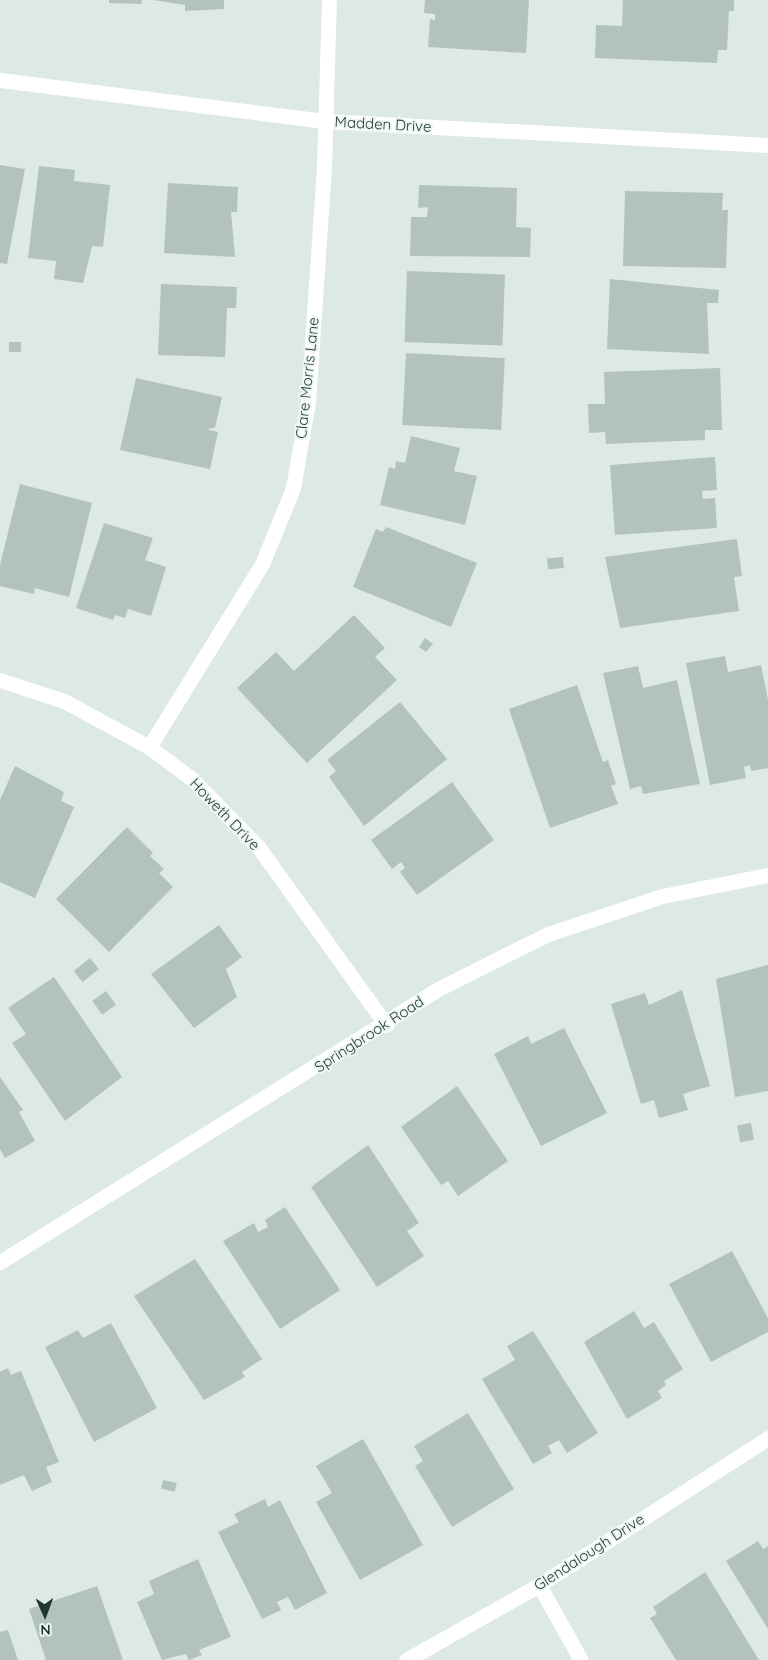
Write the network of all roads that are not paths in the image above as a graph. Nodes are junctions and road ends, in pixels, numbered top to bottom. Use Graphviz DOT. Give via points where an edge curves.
graph roads {
  1 [pos="329,0"];
  2 [pos="0,80"];
  3 [pos="326,121"];
  4 [pos="768,144"];
  5 [pos="0,680"];
  6 [pos="149,747"];
  7 [pos="768,875"];
  8 [pos="386,1025"];
  9 [pos="0,1262"];
  10 [pos="768,1438"];
  11 [pos="538,1585"];
  12 [pos="406,1660"];
  13 [pos="581,1660"];
  1 -- 3 [label="street, Clare Morris Lane"];
  2 -- 3 [label="street, Madden Drive"];
  3 -- 4 [label="street, Madden Drive"];
  3 -- 6 [label="street, Clare Morris Lane" via="308,402 293,488 262,564"];
  5 -- 6 [label="street, Howeth Drive" via="64,701"];
  6 -- 8 [label="street, Howeth Drive" via="192,779 259,848"];
  7 -- 8 [label="street, Springbrook Road" via="662,896 548,934 438,989"];
  8 -- 9 [label="street, Springbrook Road"];
  10 -- 11 [label="street, Glendalough Drive"];
  11 -- 12 [label="street, Glendalough Drive"];
  11 -- 13 [label="street"];
}
